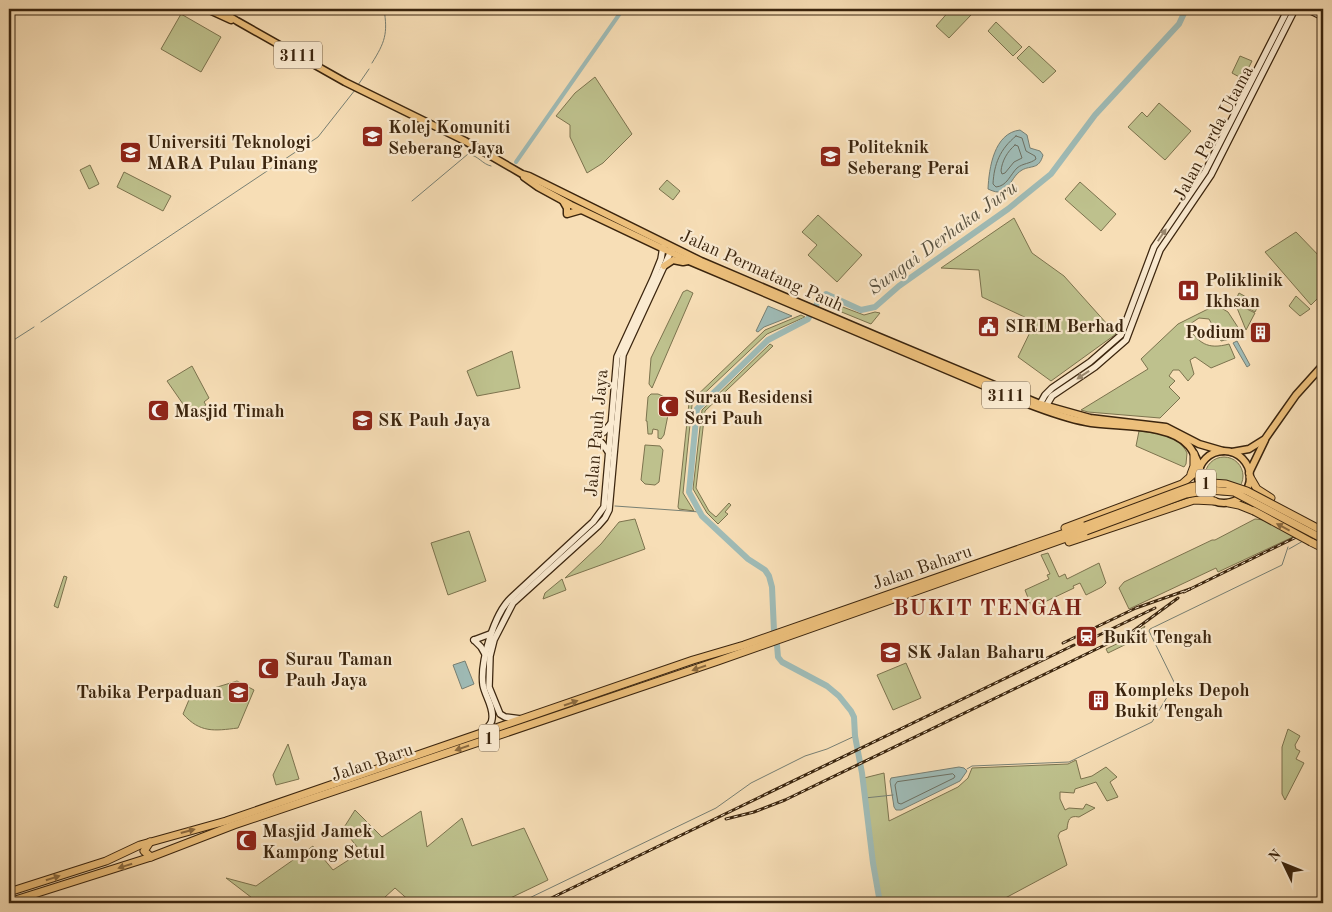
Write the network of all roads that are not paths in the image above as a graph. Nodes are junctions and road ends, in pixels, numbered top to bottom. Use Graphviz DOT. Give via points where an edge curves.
graph roads {
  1 [pos="207,9"];
  2 [pos="218,9"];
  3 [pos="1288,9"];
  4 [pos="1295,9"];
  5 [pos="1307,9"];
  6 [pos="1323,17"];
  7 [pos="237,22"];
  8 [pos="522,174"];
  9 [pos="663,245"];
  10 [pos="671,250"];
  11 [pos="689,261"];
  12 [pos="664,266"];
  13 [pos="802,307"];
  14 [pos="820,315"];
  15 [pos="1323,365"];
  16 [pos="1043,405"];
  17 [pos="612,422"];
  18 [pos="1265,439"];
  19 [pos="1227,452"];
  20 [pos="609,454"];
  21 [pos="1194,454"];
  22 [pos="1200,468"];
  23 [pos="1249,475"];
  24 [pos="1184,483"];
  25 [pos="1214,501"];
  26 [pos="1188,502"];
  27 [pos="1229,503"];
  28 [pos="1323,527"];
  29 [pos="1086,528"];
  30 [pos="1323,531"];
  31 [pos="1323,538"];
  32 [pos="1049,541"];
  33 [pos="1323,548"];
  34 [pos="492,632"];
  35 [pos="744,648"];
  36 [pos="486,656"];
  37 [pos="525,719"];
  38 [pos="481,734"];
  39 [pos="150,842"];
  40 [pos="151,858"];
  41 [pos="9,892"];
  42 [pos="9,902"];
  1 -- 7 [label="main road, Jalan Permatang Pauh / 3111"];
  2 -- 7 [label="main road, Jalan Permatang Pauh / 3111"];
  16 -- 3 [label="street, Jalan Perda Utama, one-way" via="1045,395 1052,388 1090,362 1121,335 1154,247 1205,172"];
  4 -- 16 [label="street, Jalan Perda Utama, one-way" via="1211,176 1160,250 1126,340"];
  5 -- 6 [label="street"];
  7 -- 8 [label="main road, Jalan Permatang Pauh / 3111"];
  8 -- 9 [label="main road, Jalan Permatang Pauh / 3111"];
  8 -- 9 [label="main road, Jalan Permatang Pauh / 3111" via="562,200 567,214 581,210"];
  9 -- 10 [label="main road, Jalan Permatang Pauh / 3111"];
  9 -- 17 [label="street, Jalan Pauh Jaya" via="653,279 618,354"];
  10 -- 11 [label="main road, Jalan Permatang Pauh / 3111"];
  10 -- 12 [label="street, Jalan Pauh Jaya"];
  10 -- 13 [label="main road, Jalan Permatang Pauh / 3111"];
  11 -- 12 [label="main road" via="673,260"];
  11 -- 13 [label="main road, Jalan Permatang Pauh / 3111"];
  12 -- 37 [label="street, Jalan Pauh Jaya" via="623,357 608,514 512,603 492,646 488,682 498,711 505,717"];
  13 -- 14 [label="main road, Jalan Permatang Pauh / 3111"];
  14 -- 16 [label="main road, Jalan Permatang Pauh / 3111"];
  14 -- 21 [label="main road, Jalan Permatang Pauh / 3111" via="1050,412 1085,422 1174,435"];
  15 -- 18 [label="main road" via="1296,395"];
  16 -- 19 [label="main road, Jalan Permatang Pauh / 3111" via="1090,418 1166,427 1199,444"];
  17 -- 20 [label="street, Jalan Pauh Jaya"];
  17 -- 20 [label="street" via="595,437"];
  18 -- 19 [label="main road" via="1249,449"];
  18 -- 23 [label="main road"];
  19 -- 22 [label="main road" via="1208,457"];
  19 -- 23 [label="main road" via="1244,461"];
  20 -- 34 [label="street, Jalan Pauh Jaya" via="604,507 600,514 508,600"];
  21 -- 22 [label="main road, Jalan Permatang Pauh / 3111"];
  21 -- 24 [label="highway" via="1194,466"];
  22 -- 24 [label="highway"];
  22 -- 25 [label="main road" via="1199,486"];
  23 -- 27 [label="main road" via="1243,495"];
  23 -- 28 [label="highway" via="1257,489"];
  24 -- 26 [label="highway" via="1189,492"];
  24 -- 32 [label="highway" via="1054,532"];
  25 -- 26 [label="highway"];
  25 -- 27 [label="main road"];
  26 -- 32 [label="highway" via="1058,546"];
  33 -- 27 [label="highway, one-way, bridge" via="1254,511"];
  29 -- 30 [label="highway, Jalan Baharu / 1, bridge" via="1190,487 1212,483 1247,491"];
  29 -- 31 [label="highway, Jalan Baharu / 1, bridge" via="1186,494 1215,490 1240,494"];
  29 -- 32 [label="highway, Jalan Baharu / 1"];
  32 -- 35 [label="highway, Jalan Baharu / 1"];
  34 -- 36 [label="street, Jalan Pauh Jaya"];
  34 -- 36 [label="street" via="474,640"];
  37 -- 35 [label="highway, Jalan Baharu / 1, one-way" via="693,660"];
  35 -- 40 [label="highway, Jalan Baru / 1, one-way" via="624,693 234,825"];
  36 -- 38 [label="street, Jalan Pauh Jaya" via="483,684 492,718"];
  37 -- 38 [label="highway, Jalan Baru / 1"];
  39 -- 38 [label="highway, Jalan Baru / 1, one-way" via="226,821"];
  39 -- 40 [label="highway" via="144,851"];
  41 -- 39 [label="highway, Jalan Baru / 1, one-way" via="106,861"];
  40 -- 42 [label="highway, Jalan Baru / 1, one-way"];
}
